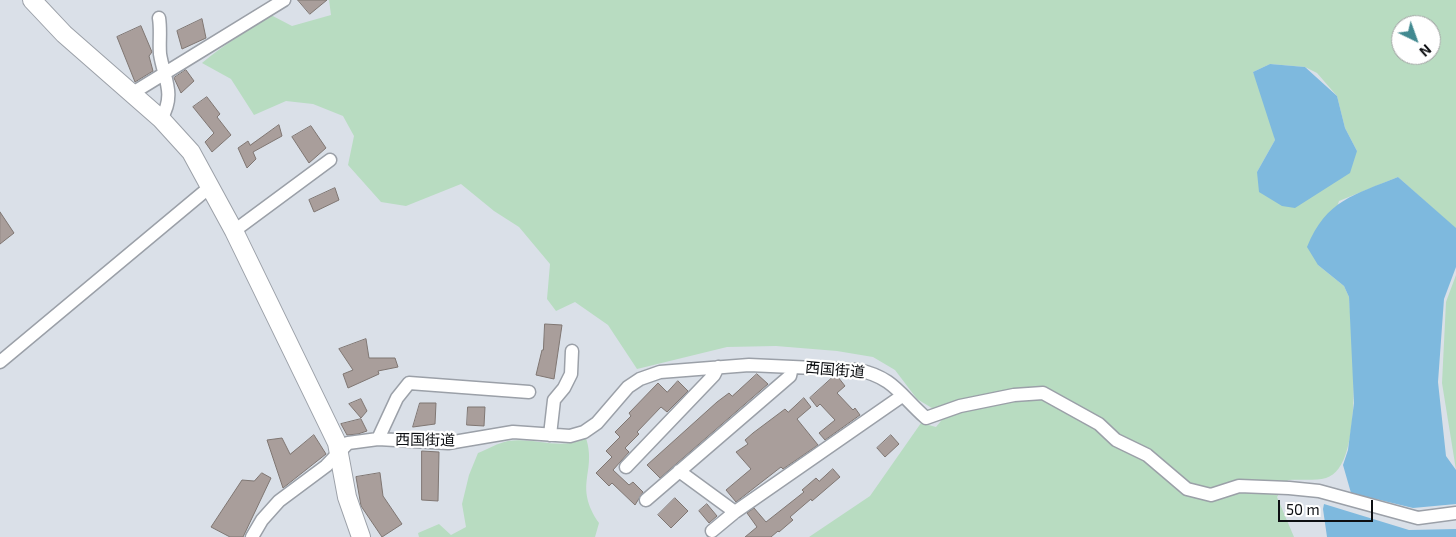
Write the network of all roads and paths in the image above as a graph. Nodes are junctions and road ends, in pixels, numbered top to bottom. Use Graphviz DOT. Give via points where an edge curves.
graph roads {
  1 [pos="32,0"];
  2 [pos="284,0"];
  3 [pos="159,18"];
  4 [pos="166,73"];
  5 [pos="131,94"];
  6 [pos="161,119"];
  7 [pos="330,160"];
  8 [pos="211,186"];
  9 [pos="234,231"];
  10 [pos="572,351"];
  11 [pos="0,362"];
  12 [pos="792,366"];
  13 [pos="718,368"];
  14 [pos="529,392"];
  15 [pos="902,396"];
  16 [pos="550,436"];
  17 [pos="378,439"];
  18 [pos="339,452"];
  19 [pos="626,467"];
  20 [pos="679,471"];
  21 [pos="646,500"];
  22 [pos="735,512"];
  23 [pos="1456,513"];
  24 [pos="712,531"];
  25 [pos="252,537"];
  26 [pos="361,537"];
  1 -- 5 [label="street" via="64,34"];
  2 -- 4 [label="street"];
  3 -- 4 [label="street" via="162,32 160,52"];
  4 -- 5 [label="street"];
  4 -- 6 [label="street" via="169,106"];
  5 -- 6 [label="street"];
  6 -- 8 [label="street" via="191,152"];
  7 -- 9 [label="street"];
  8 -- 9 [label="street"];
  8 -- 11 [label="street"];
  9 -- 18 [label="street"];
  10 -- 16 [label="street" via="571,374 554,400"];
  12 -- 13 [label="street, 西国街道"];
  12 -- 15 [label="street, 西国街道" via="875,373 891,382"];
  12 -- 20 [label="street" via="790,376"];
  13 -- 16 [label="street, 西国街道" via="660,372 640,379 584,432"];
  13 -- 19 [label="street"];
  14 -- 17 [label="street" via="409,383 397,398"];
  15 -- 22 [label="street"];
  15 -- 23 [label="street, 西国街道" via="926,418 960,406 1014,395 1044,393 1099,424 1116,440 1147,455 1187,489 1211,495 1239,486 1289,488 1319,491 1418,518"];
  16 -- 17 [label="street, 西国街道" via="513,432 448,443"];
  17 -- 18 [label="street, 西国街道" via="348,443"];
  18 -- 25 [label="street, 西国街道" via="326,466 279,501"];
  18 -- 26 [label="street" via="347,497"];
  20 -- 21 [label="street"];
  20 -- 22 [label="street"];
  22 -- 24 [label="street"];
}
